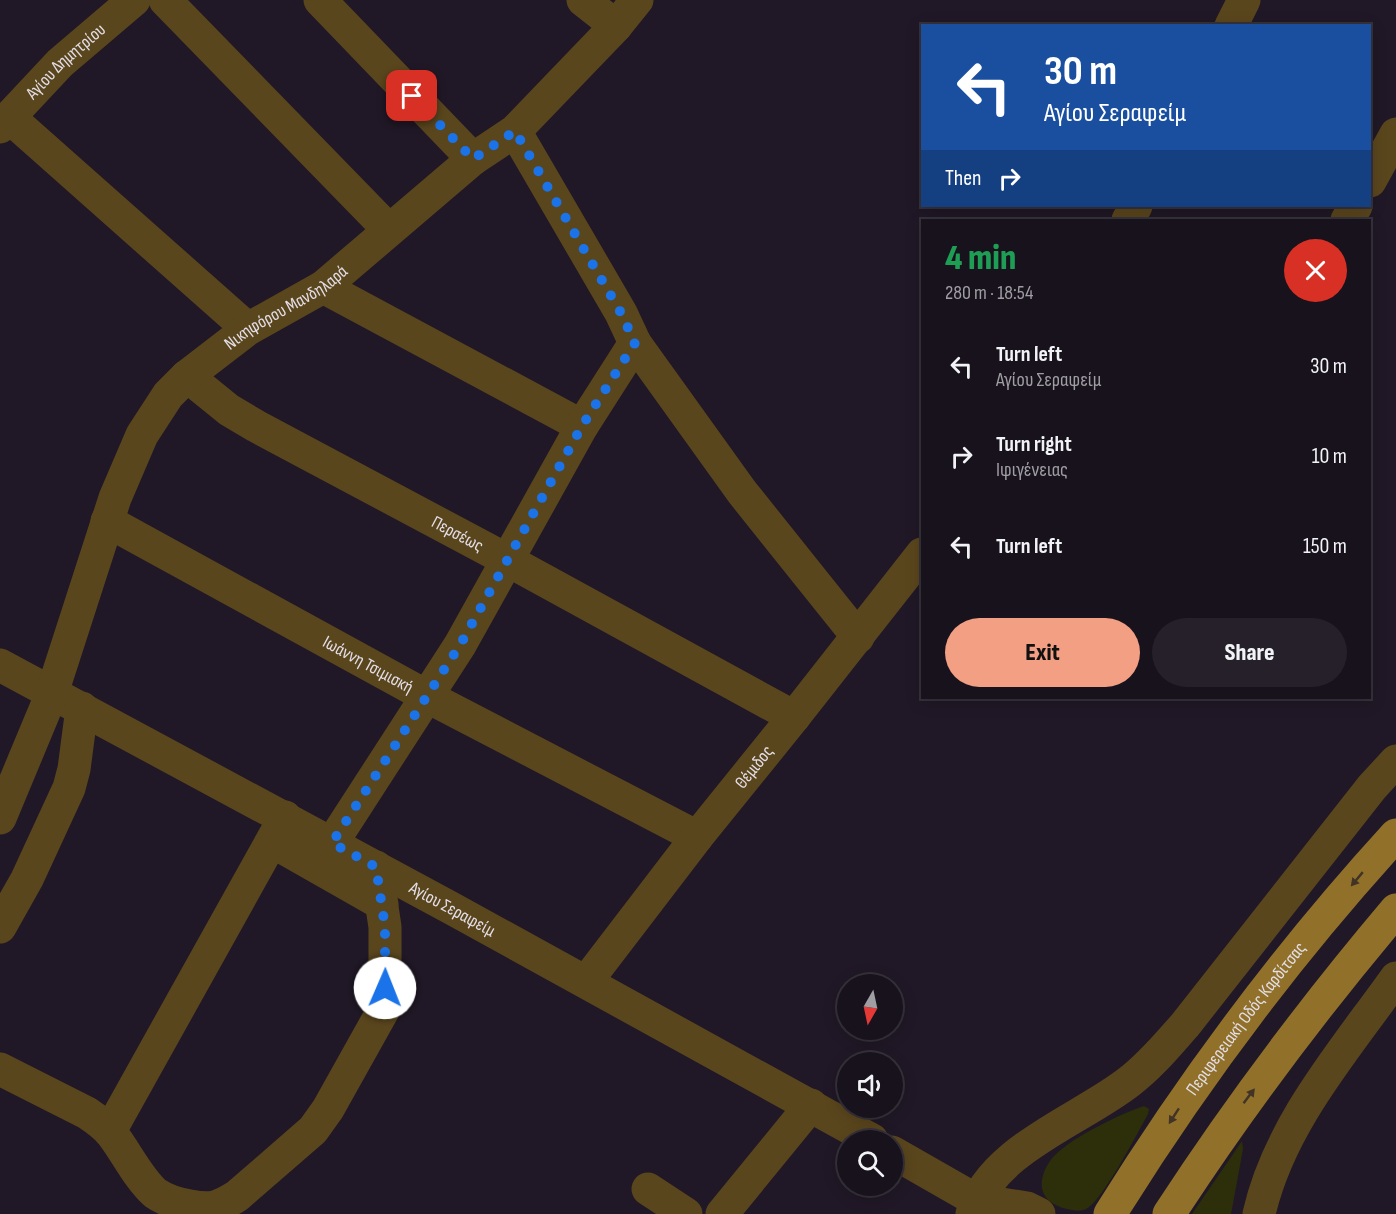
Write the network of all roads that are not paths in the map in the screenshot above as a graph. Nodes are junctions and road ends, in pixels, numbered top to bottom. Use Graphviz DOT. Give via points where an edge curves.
graph roads {
  1 [pos="134,0"];
  2 [pos="165,0"];
  3 [pos="320,0"];
  4 [pos="583,0"];
  5 [pos="637,0"];
  6 [pos="1244,0"];
  7 [pos="1232,24"];
  8 [pos="616,26"];
  9 [pos="4,122"];
  10 [pos="515,131"];
  11 [pos="1396,134"];
  12 [pos="473,159"];
  13 [pos="1372,170"];
  14 [pos="389,230"];
  15 [pos="323,287"];
  16 [pos="248,328"];
  17 [pos="635,343"];
  18 [pos="187,376"];
  19 [pos="582,426"];
  20 [pos="107,521"];
  21 [pos="921,555"];
  22 [pos="509,561"];
  23 [pos="858,637"];
  24 [pos="0,665"];
  25 [pos="52,693"];
  26 [pos="428,697"];
  27 [pos="82,708"];
  28 [pos="794,717"];
  29 [pos="1396,760"];
  30 [pos="0,818"];
  31 [pos="279,830"];
  32 [pos="1396,835"];
  33 [pos="697,837"];
  34 [pos="332,843"];
  35 [pos="376,867"];
  36 [pos="382,903"];
  37 [pos="1396,910"];
  38 [pos="0,927"];
  39 [pos="1396,978"];
  40 [pos="586,982"];
  41 [pos="0,1069"];
  42 [pos="812,1105"];
  43 [pos="855,1130"];
  44 [pos="110,1131"];
  45 [pos="903,1159"];
  46 [pos="648,1189"];
  47 [pos="979,1209"];
  48 [pos="686,1214"];
  49 [pos="722,1214"];
  50 [pos="1039,1214"];
  51 [pos="1110,1214"];
  52 [pos="1169,1214"];
  53 [pos="1259,1214"];
  1 -- 9 [label="street, Αγίου Δημητρίου" via="60,63"];
  2 -- 14 [label="street"];
  3 -- 12 [label="street"];
  4 -- 8 [label="street"];
  5 -- 8 [label="street, Νικηφόρου Μανδηλαρά"];
  6 -- 7 [label="street"];
  8 -- 10 [label="street, Νικηφόρου Μανδηλαρά"];
  9 -- 16 [label="street"];
  10 -- 12 [label="street, Νικηφόρου Μανδηλαρά"];
  10 -- 17 [label="street"];
  11 -- 13 [label="street"];
  12 -- 14 [label="street, Νικηφόρου Μανδηλαρά"];
  14 -- 15 [label="street, Νικηφόρου Μανδηλαρά"];
  15 -- 16 [label="street, Νικηφόρου Μανδηλαρά"];
  15 -- 19 [label="street"];
  16 -- 18 [label="street, Νικηφόρου Μανδηλαρά"];
  17 -- 19 [label="street"];
  17 -- 23 [label="street" via="742,492"];
  18 -- 20 [label="street, Νικηφόρου Μανδηλαρά" via="168,395 142,435"];
  18 -- 22 [label="street, Περσέως" via="256,426"];
  19 -- 22 [label="street"];
  20 -- 25 [label="street, Νικηφόρου Μανδηλαρά"];
  20 -- 26 [label="street, Ιωάννη Τσιμισκή"];
  21 -- 23 [label="street, Θέμιδος"];
  22 -- 26 [label="street"];
  22 -- 28 [label="street, Περσέως"];
  23 -- 28 [label="street, Θέμιδος"];
  24 -- 25 [label="street, Αγίου Σεραφείμ"];
  25 -- 27 [label="street, Αγίου Σεραφείμ"];
  25 -- 30 [label="street, Νικηφόρου Μανδηλαρά"];
  26 -- 33 [label="street, Ιωάννη Τσιμισκή"];
  26 -- 34 [label="street"];
  27 -- 31 [label="street, Αγίου Σεραφείμ"];
  27 -- 38 [label="street" via="69,788"];
  28 -- 33 [label="street, Θέμιδος"];
  29 -- 47 [label="street" via="1158,1055 1131,1081 1007,1162 992,1175"];
  31 -- 34 [label="street, Αγίου Σεραφείμ"];
  31 -- 36 [label="street"];
  31 -- 44 [label="street"];
  32 -- 51 [label="main road, Περιφερειακή Οδός Καρδίτσας, one-way" via="1304,941 1238,1027"];
  33 -- 40 [label="street, Θέμιδος"];
  34 -- 35 [label="street, Αγίου Σεραφείμ"];
  35 -- 36 [label="street"];
  35 -- 40 [label="street, Αγίου Σεραφείμ"];
  36 -- 44 [label="street" via="385,1006 313,1130 237,1197 210,1209 171,1201 156,1193"];
  52 -- 37 [label="main road, one-way" via="1233,1117"];
  39 -- 53 [label="street" via="1298,1119 1278,1156"];
  40 -- 42 [label="street, Αγίου Σεραφείμ"];
  41 -- 44 [label="street" via="87,1113"];
  42 -- 43 [label="street, Αγίου Σεραφείμ"];
  42 -- 49 [label="street"];
  45 -- 47 [label="street"];
  46 -- 48 [label="street"];
  47 -- 50 [label="street" via="1028,1208"];
}
